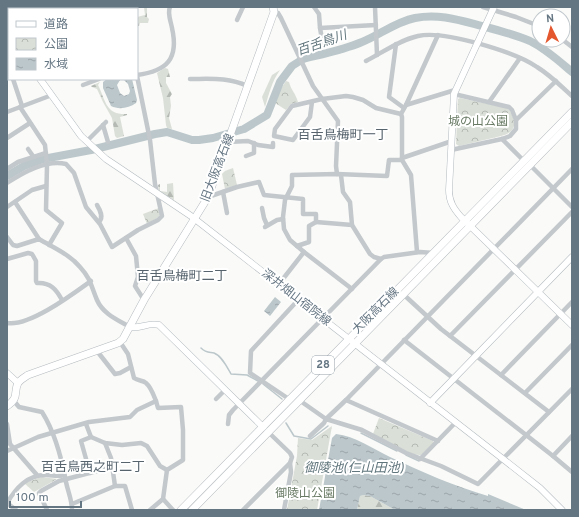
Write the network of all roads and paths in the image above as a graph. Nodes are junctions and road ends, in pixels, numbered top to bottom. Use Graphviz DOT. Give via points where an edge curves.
graph roads {
  1 [pos="170,7"];
  2 [pos="243,7"];
  3 [pos="314,7"];
  4 [pos="375,7"];
  5 [pos="483,7"];
  6 [pos="493,8"];
  7 [pos="273,9"];
  8 [pos="237,20"];
  9 [pos="531,23"];
  10 [pos="376,25"];
  11 [pos="320,28"];
  12 [pos="438,35"];
  13 [pos="396,44"];
  14 [pos="477,44"];
  15 [pos="323,45"];
  16 [pos="377,55"];
  17 [pos="520,58"];
  18 [pos="366,61"];
  19 [pos="138,75"];
  20 [pos="190,79"];
  21 [pos="13,80"];
  22 [pos="41,80"];
  23 [pos="96,80"];
  24 [pos="138,80"];
  25 [pos="556,81"];
  26 [pos="83,85"];
  27 [pos="247,86"];
  28 [pos="455,92"];
  29 [pos="52,96"];
  30 [pos="572,96"];
  31 [pos="322,99"];
  32 [pos="312,102"];
  33 [pos="489,102"];
  34 [pos="21,106"];
  35 [pos="405,106"];
  36 [pos="7,112"];
  37 [pos="572,112"];
  38 [pos="401,114"];
  39 [pos="516,120"];
  40 [pos="572,122"];
  41 [pos="30,123"];
  42 [pos="7,138"];
  43 [pos="229,139"];
  44 [pos="502,139"];
  45 [pos="86,141"];
  46 [pos="452,141"];
  47 [pos="108,142"];
  48 [pos="254,143"];
  49 [pos="273,143"];
  50 [pos="28,149"];
  51 [pos="451,150"];
  52 [pos="46,154"];
  53 [pos="33,156"];
  54 [pos="246,156"];
  55 [pos="402,159"];
  56 [pos="527,163"];
  57 [pos="47,164"];
  58 [pos="7,169"];
  59 [pos="572,170"];
  60 [pos="339,174"];
  61 [pos="7,183"];
  62 [pos="46,186"];
  63 [pos="554,189"];
  64 [pos="157,192"];
  65 [pos="223,192"];
  66 [pos="208,197"];
  67 [pos="287,197"];
  68 [pos="15,202"];
  69 [pos="97,205"];
  70 [pos="7,207"];
  71 [pos="572,207"];
  72 [pos="262,208"];
  73 [pos="572,212"];
  74 [pos="227,213"];
  75 [pos="195,219"];
  76 [pos="283,219"];
  77 [pos="99,222"];
  78 [pos="316,222"];
  79 [pos="468,223"];
  80 [pos="352,225"];
  81 [pos="7,237"];
  82 [pos="126,238"];
  83 [pos="39,239"];
  84 [pos="49,245"];
  85 [pos="297,246"];
  86 [pos="494,248"];
  87 [pos="304,252"];
  88 [pos="417,252"];
  89 [pos="434,253"];
  90 [pos="572,257"];
  91 [pos="7,259"];
  92 [pos="381,259"];
  93 [pos="516,269"];
  94 [pos="91,281"];
  95 [pos="279,284"];
  96 [pos="352,289"];
  97 [pos="538,291"];
  98 [pos="403,294"];
  99 [pos="299,299"];
  100 [pos="62,300"];
  101 [pos="144,300"];
  102 [pos="572,302"];
  103 [pos="561,314"];
  104 [pos="427,317"];
  105 [pos="323,319"];
  106 [pos="7,323"];
  107 [pos="572,325"];
  108 [pos="130,327"];
  109 [pos="450,336"];
  110 [pos="348,339"];
  111 [pos="404,340"];
  112 [pos="120,342"];
  113 [pos="355,343"];
  114 [pos="572,345"];
  115 [pos="97,351"];
  116 [pos="476,356"];
  117 [pos="380,364"];
  118 [pos="131,367"];
  119 [pos="7,373"];
  120 [pos="501,375"];
  121 [pos="453,378"];
  122 [pos="263,381"];
  123 [pos="18,383"];
  124 [pos="572,389"];
  125 [pos="225,390"];
  126 [pos="525,394"];
  127 [pos="216,399"];
  128 [pos="289,399"];
  129 [pos="299,400"];
  130 [pos="346,400"];
  131 [pos="14,401"];
  132 [pos="156,401"];
  133 [pos="430,402"];
  134 [pos="240,404"];
  135 [pos="7,406"];
  136 [pos="549,412"];
  137 [pos="326,419"];
  138 [pos="455,423"];
  139 [pos="7,424"];
  140 [pos="86,424"];
  141 [pos="228,424"];
  142 [pos="266,429"];
  143 [pos="53,433"];
  144 [pos="527,435"];
  145 [pos="310,436"];
  146 [pos="572,436"];
  147 [pos="91,437"];
  148 [pos="438,441"];
  149 [pos="105,443"];
  150 [pos="13,449"];
  151 [pos="7,451"];
  152 [pos="553,456"];
  153 [pos="420,459"];
  154 [pos="503,459"];
  155 [pos="290,462"];
  156 [pos="112,467"];
  157 [pos="167,470"];
  158 [pos="572,472"];
  159 [pos="90,473"];
  160 [pos="38,475"];
  161 [pos="65,477"];
  162 [pos="59,479"];
  163 [pos="115,486"];
  164 [pos="163,499"];
  165 [pos="7,503"];
  166 [pos="72,504"];
  167 [pos="16,510"];
  168 [pos="47,510"];
  169 [pos="72,510"];
  170 [pos="132,510"];
  171 [pos="150,510"];
  172 [pos="173,510"];
  173 [pos="181,510"];
  174 [pos="192,510"];
  175 [pos="243,510"];
  176 [pos="284,510"];
  177 [pos="562,510"];
  1 -- 19 [label="street" via="173,55 159,69"];
  2 -- 8 [label="street"];
  3 -- 11 [label="street" via="319,14"];
  4 -- 10 [label="street"];
  5 -- 6 [label="street"];
  6 -- 9 [label="street"];
  6 -- 14 [label="street"];
  7 -- 27 [label="main road, 旧大阪高石線"];
  7 -- 31 [label="street" via="282,18 313,86"];
  10 -- 11 [label="street"];
  10 -- 16 [label="street"];
  11 -- 15 [label="street"];
  12 -- 13 [label="street" via="418,36"];
  12 -- 14 [label="street"];
  12 -- 35 [label="street"];
  13 -- 16 [label="street"];
  13 -- 35 [label="street" via="389,97"];
  14 -- 17 [label="street"];
  14 -- 28 [label="street"];
  16 -- 18 [label="street"];
  17 -- 25 [label="street"];
  17 -- 33 [label="street"];
  20 -- 27 [label="street" via="228,80"];
  21 -- 34 [label="street"];
  22 -- 29 [label="street, 深井畑山宿院線"];
  23 -- 26 [label="street"];
  24 -- 64 [label="street"];
  25 -- 30 [label="street"];
  25 -- 39 [label="street"];
  27 -- 43 [label="main road, 旧大阪高石線"];
  28 -- 33 [label="street"];
  28 -- 35 [label="street"];
  28 -- 46 [label="street"];
  29 -- 34 [label="street"];
  29 -- 45 [label="street, 深井畑山宿院線"];
  31 -- 32 [label="street"];
  31 -- 38 [label="street" via="353,97 376,108"];
  31 -- 60 [label="street" via="338,121 336,166"];
  32 -- 32 [label="street" via="310,116 293,140 274,136 275,128 292,106"];
  33 -- 39 [label="street" via="509,107"];
  34 -- 36 [label="street"];
  34 -- 41 [label="street"];
  35 -- 38 [label="street"];
  37 -- 56 [label="main road, 大阪高石線 / 28"];
  38 -- 55 [label="street"];
  39 -- 44 [label="street" via="514,132"];
  40 -- 56 [label="main road, 大阪高石線 / 28"];
  41 -- 42 [label="street"];
  41 -- 52 [label="street" via="44,145"];
  43 -- 48 [label="street"];
  43 -- 66 [label="main road, 旧大阪高石線"];
  44 -- 51 [label="street"];
  44 -- 56 [label="street"];
  45 -- 47 [label="street" via="104,124"];
  45 -- 64 [label="street, 深井畑山宿院線" via="99,153"];
  46 -- 51 [label="street"];
  46 -- 55 [label="street"];
  48 -- 49 [label="street" via="273,147"];
  48 -- 54 [label="street" via="254,153"];
  50 -- 53 [label="street"];
  51 -- 79 [label="street" via="450,202"];
  52 -- 53 [label="street"];
  52 -- 57 [label="street"];
  53 -- 58 [label="street"];
  55 -- 60 [label="street" via="389,160 387,176"];
  55 -- 88 [label="street" via="411,175"];
  56 -- 63 [label="street"];
  56 -- 79 [label="main road, 大阪高石線 / 28"];
  57 -- 61 [label="street" via="29,170"];
  57 -- 62 [label="street"];
  57 -- 77 [label="street" via="64,164 71,168 86,207"];
  59 -- 63 [label="street"];
  60 -- 67 [label="street" via="292,175 292,186"];
  60 -- 80 [label="street" via="343,192 350,202"];
  62 -- 68 [label="street" via="32,190"];
  62 -- 84 [label="street" via="46,210 62,223"];
  63 -- 71 [label="street"];
  63 -- 86 [label="street"];
  64 -- 75 [label="street, 深井畑山宿院線"];
  64 -- 82 [label="street" via="162,212 160,218"];
  65 -- 66 [label="street"];
  65 -- 67 [label="street" via="258,182 264,196"];
  65 -- 74 [label="street"];
  66 -- 75 [label="main road, 旧大阪高石線"];
  67 -- 76 [label="street"];
  67 -- 78 [label="street" via="303,199 303,214 316,214"];
  68 -- 70 [label="street"];
  68 -- 83 [label="street"];
  69 -- 77 [label="street" via="101,212"];
  72 -- 76 [label="street" via="266,226"];
  73 -- 93 [label="street"];
  75 -- 95 [label="street, 深井畑山宿院線"];
  75 -- 101 [label="main road, 旧大阪高石線"];
  76 -- 85 [label="street" via="284,229"];
  77 -- 82 [label="street" via="112,247"];
  78 -- 80 [label="street"];
  78 -- 85 [label="street" via="309,226 309,242"];
  79 -- 86 [label="street"];
  79 -- 89 [label="main road, 大阪高石線 / 28"];
  79 -- 98 [label="main road, 大阪高石線 / 28"];
  80 -- 92 [label="street" via="370,254"];
  81 -- 83 [label="street" via="16,246"];
  82 -- 101 [label="street" via="136,256 138,277 135,286"];
  83 -- 84 [label="street"];
  84 -- 94 [label="street" via="70,256"];
  85 -- 87 [label="street"];
  86 -- 93 [label="street"];
  86 -- 104 [label="street"];
  87 -- 95 [label="street"];
  87 -- 96 [label="street"];
  88 -- 89 [label="street"];
  88 -- 92 [label="street"];
  89 -- 110 [label="main road, 大阪高石線 / 28"];
  90 -- 97 [label="street"];
  91 -- 100 [label="street" via="32,254 36,261 37,283 43,282 55,288"];
  92 -- 96 [label="street"];
  93 -- 97 [label="street"];
  93 -- 109 [label="street"];
  94 -- 100 [label="street"];
  94 -- 108 [label="street" via="97,300 105,310 113,318"];
  95 -- 99 [label="street, 深井畑山宿院線"];
  96 -- 105 [label="street"];
  97 -- 103 [label="street"];
  97 -- 116 [label="street"];
  98 -- 104 [label="street"];
  98 -- 113 [label="main road, 大阪高石線 / 28"];
  99 -- 105 [label="street, 深井畑山宿院線"];
  99 -- 122 [label="street" via="252,349 250,373"];
  100 -- 106 [label="street" via="43,313 17,324"];
  101 -- 108 [label="main road, 旧大阪高石線"];
  102 -- 103 [label="street"];
  103 -- 107 [label="street"];
  103 -- 120 [label="street"];
  104 -- 109 [label="street"];
  104 -- 111 [label="street"];
  105 -- 110 [label="street, 深井畑山宿院線"];
  105 -- 122 [label="street"];
  108 -- 112 [label="main road, 旧大阪高石線"];
  108 -- 125 [label="street" via="153,323 159,325"];
  109 -- 116 [label="street"];
  110 -- 113 [label="street, 深井畑山宿院線"];
  110 -- 128 [label="main road, 大阪高石線 / 28"];
  111 -- 117 [label="street"];
  111 -- 121 [label="street"];
  112 -- 115 [label="main road"];
  112 -- 118 [label="street" via="128,354"];
  113 -- 117 [label="street, 深井畑山宿院線"];
  113 -- 129 [label="main road, 大阪高石線 / 28"];
  114 -- 126 [label="street"];
  115 -- 118 [label="street" via="115,374"];
  115 -- 123 [label="main road" via="28,375"];
  116 -- 120 [label="street"];
  116 -- 121 [label="street"];
  117 -- 130 [label="street"];
  117 -- 133 [label="street, 深井畑山宿院線"];
  118 -- 132 [label="street" via="134,378 148,384"];
  119 -- 123 [label="street"];
  120 -- 126 [label="street"];
  121 -- 133 [label="street"];
  121 -- 144 [label="street"];
  122 -- 128 [label="street"];
  122 -- 134 [label="street"];
  123 -- 131 [label="main road"];
  124 -- 136 [label="street"];
  125 -- 127 [label="street"];
  125 -- 134 [label="street"];
  126 -- 136 [label="street"];
  128 -- 142 [label="main road, 大阪高石線 / 28"];
  129 -- 137 [label="street"];
  129 -- 142 [label="main road, 大阪高石線 / 28"];
  130 -- 137 [label="street"];
  130 -- 148 [label="street"];
  131 -- 135 [label="main road"];
  131 -- 143 [label="street" via="19,407 42,412"];
  132 -- 140 [label="street" via="137,410 130,417"];
  132 -- 157 [label="street" via="158,408 181,407 182,411 183,460"];
  133 -- 138 [label="street, 深井畑山宿院線"];
  134 -- 141 [label="street" via="229,415"];
  134 -- 142 [label="street"];
  136 -- 144 [label="street"];
  137 -- 145 [label="street"];
  137 -- 153 [label="street" via="362,430"];
  138 -- 148 [label="street"];
  138 -- 154 [label="street, 深井畑山宿院線"];
  139 -- 150 [label="street"];
  140 -- 143 [label="street"];
  140 -- 147 [label="street"];
  142 -- 155 [label="street" via="290,453"];
  142 -- 173 [label="main road, 大阪高石線 / 28"];
  142 -- 174 [label="main road, 大阪高石線 / 28"];
  143 -- 150 [label="street"];
  143 -- 161 [label="street"];
  144 -- 152 [label="street"];
  144 -- 154 [label="street"];
  146 -- 152 [label="street"];
  147 -- 149 [label="street"];
  147 -- 159 [label="street" via="81,441"];
  148 -- 153 [label="street"];
  149 -- 156 [label="street"];
  149 -- 157 [label="street" via="141,443 147,446 160,466"];
  150 -- 151 [label="street"];
  150 -- 160 [label="street"];
  152 -- 158 [label="street"];
  153 -- 154 [label="street" via="478,484"];
  154 -- 177 [label="street, 深井畑山宿院線" via="540,488"];
  155 -- 175 [label="street"];
  155 -- 176 [label="street" via="291,472"];
  156 -- 159 [label="street"];
  156 -- 163 [label="street"];
  157 -- 164 [label="street"];
  159 -- 161 [label="street"];
  160 -- 162 [label="street" via="49,475"];
  160 -- 165 [label="street" via="24,481"];
  161 -- 162 [label="street"];
  161 -- 166 [label="street"];
  162 -- 168 [label="street" via="39,493"];
  163 -- 166 [label="street"];
  163 -- 170 [label="street" via="125,486"];
  164 -- 171 [label="street"];
  164 -- 172 [label="street"];
  165 -- 167 [label="street"];
  166 -- 169 [label="street"];
}
